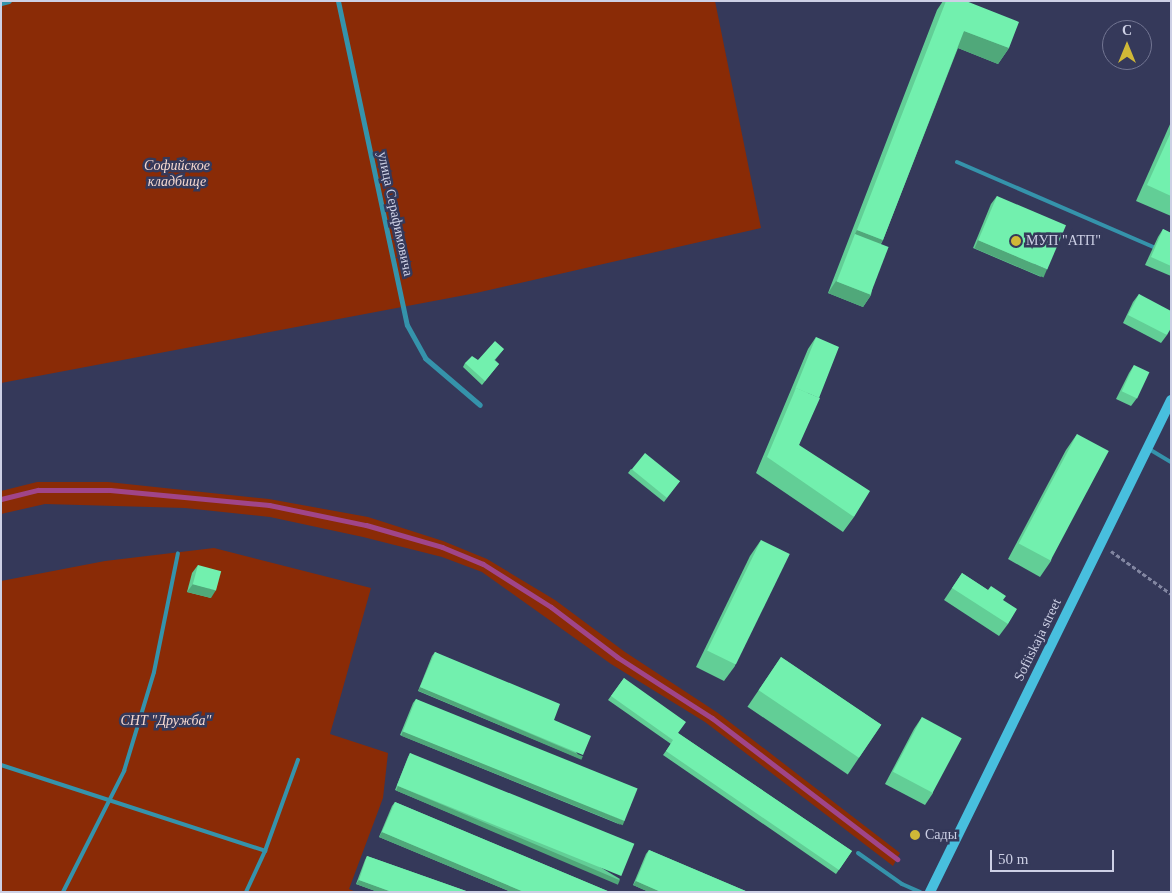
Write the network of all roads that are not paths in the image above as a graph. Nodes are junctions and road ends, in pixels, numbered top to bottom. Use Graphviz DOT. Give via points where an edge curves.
graph roads {
  1 [pos="8,1"];
  2 [pos="338,1"];
  3 [pos="1,3"];
  4 [pos="956,162"];
  5 [pos="1153,246"];
  6 [pos="1171,400"];
  7 [pos="480,405"];
  8 [pos="1147,448"];
  9 [pos="1171,462"];
  10 [pos="178,553"];
  11 [pos="298,760"];
  12 [pos="1,765"];
  13 [pos="109,800"];
  14 [pos="265,851"];
  15 [pos="858,852"];
  16 [pos="63,892"];
  17 [pos="246,892"];
  18 [pos="920,892"];
  19 [pos="930,892"];
  1 -- 3 [label="street"];
  2 -- 7 [label="street, улица Серафимовича" via="407,325 425,358"];
  4 -- 5 [label="lane"];
  6 -- 8 [label="main road, Sofiiskaja street"];
  8 -- 9 [label="lane"];
  8 -- 19 [label="main road, Sofiiskaja street"];
  10 -- 13 [label="lane" via="154,672 124,771"];
  11 -- 14 [label="lane"];
  12 -- 13 [label="lane"];
  13 -- 14 [label="lane"];
  13 -- 16 [label="lane"];
  14 -- 17 [label="lane"];
  15 -- 18 [label="lane" via="902,884"];
}
